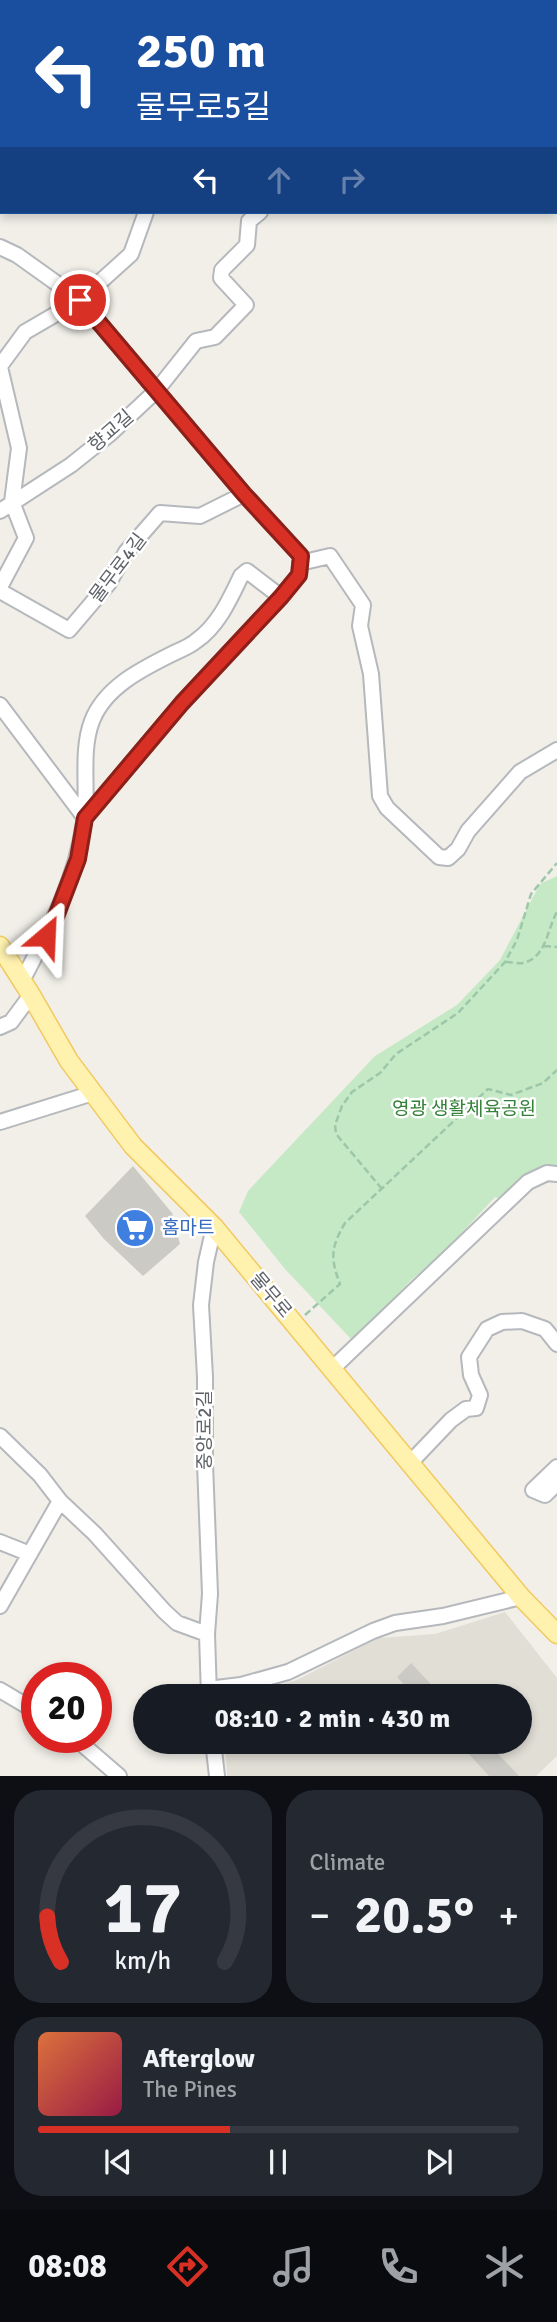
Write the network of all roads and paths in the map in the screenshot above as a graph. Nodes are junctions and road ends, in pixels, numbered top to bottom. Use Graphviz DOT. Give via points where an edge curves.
graph roads {
  1 [pos="145,214"];
  2 [pos="258,214"];
  3 [pos="0,247"];
  4 [pos="80,300"];
  5 [pos="0,366"];
  6 [pos="157,390"];
  7 [pos="244,494"];
  8 [pos="6,507"];
  9 [pos="300,563"];
  10 [pos="0,589"];
  11 [pos="281,597"];
  12 [pos="0,705"];
  13 [pos="557,750"];
  14 [pos="85,818"];
  15 [pos="557,863"];
  16 [pos="557,912"];
  17 [pos="0,946"];
  18 [pos="544,946"];
  19 [pos="557,947"];
  20 [pos="505,962"];
  21 [pos="27,988"];
  22 [pos="0,1027"];
  23 [pos="557,1070"];
  24 [pos="93,1093"];
  25 [pos="0,1122"];
  26 [pos="557,1174"];
  27 [pos="382,1189"];
  28 [pos="214,1227"];
  29 [pos="295,1325"];
  30 [pos="557,1344"];
  31 [pos="332,1369"];
  32 [pos="0,1436"];
  33 [pos="410,1464"];
  34 [pos="557,1467"];
  35 [pos="557,1483"];
  36 [pos="60,1501"];
  37 [pos="0,1542"];
  38 [pos="30,1554"];
  39 [pos="521,1597"];
  40 [pos="0,1606"];
  41 [pos="207,1634"];
  42 [pos="557,1634"];
  43 [pos="209,1684"];
  44 [pos="245,1684"];
  45 [pos="0,1690"];
  46 [pos="21,1702"];
  47 [pos="92,1753"];
  48 [pos="214,1754"];
  49 [pos="119,1776"];
  50 [pos="217,1776"];
  1 -- 4 [label="street" via="131,254"];
  2 -- 6 [label="street, 향교길" via="249,222 247,245 222,270 221,278 246,305 215,338 196,341"];
  3 -- 4 [label="street"];
  4 -- 5 [label="street" via="25,332"];
  4 -- 6 [label="street"];
  5 -- 8 [label="street" via="19,447"];
  6 -- 7 [label="street"];
  6 -- 8 [label="street, 향교길" via="71,465"];
  7 -- 9 [label="street" via="301,556"];
  7 -- 10 [label="street, 물무로4길" via="200,516 160,513 126,552 110,583 69,630"];
  8 -- 10 [label="street" via="26,538"];
  9 -- 11 [label="street" via="299,575"];
  9 -- 13 [label="street" via="330,556 363,605 360,626 371,674 380,796 439,857 449,858 458,849 520,772"];
  11 -- 14 [label="street" via="182,703"];
  11 -- 14 [label="street" via="247,571 217,620 196,641 133,674 105,700 92,722 84,769"];
  12 -- 14 [label="street"];
  14 -- 21 [label="street" via="78,859"];
  15 -- 20 [label="path" via="531,894"];
  16 -- 18 [label="path"];
  17 -- 21 [label="main road, 물무로"];
  18 -- 19 [label="path"];
  18 -- 20 [label="path" via="524,963"];
  20 -- 27 [label="path" via="458,1013 396,1054 342,1106 336,1134"];
  21 -- 22 [label="street" via="11,1022"];
  21 -- 24 [label="main road, 물무로"];
  23 -- 27 [label="path" via="543,1083 511,1095 488,1089"];
  24 -- 25 [label="street"];
  24 -- 28 [label="main road, 물무로" via="133,1146"];
  26 -- 31 [label="street" via="547,1173 528,1182"];
  27 -- 29 [label="path" via="345,1223 335,1240 333,1264 340,1284"];
  28 -- 29 [label="main road, 물무로"];
  28 -- 41 [label="street, 중앙로2길" via="201,1305 211,1594"];
  29 -- 31 [label="main road, 물무로"];
  30 -- 33 [label="street" via="545,1329 522,1321 487,1329 468,1357 480,1395 477,1408 466,1409 452,1420"];
  31 -- 33 [label="main road, 물무로"];
  32 -- 36 [label="street"];
  33 -- 39 [label="main road, 물무로"];
  34 -- 35 [label="street" via="533,1490 545,1495"];
  36 -- 38 [label="street"];
  36 -- 41 [label="street" via="171,1617"];
  37 -- 38 [label="street"];
  38 -- 40 [label="street"];
  39 -- 42 [label="main road, 물무로"];
  39 -- 44 [label="street" via="395,1623 288,1672"];
  41 -- 43 [label="street, 중앙로2길"];
  45 -- 46 [label="street"];
  47 -- 49 [label="street"];
  48 -- 50 [label="street"];
}
